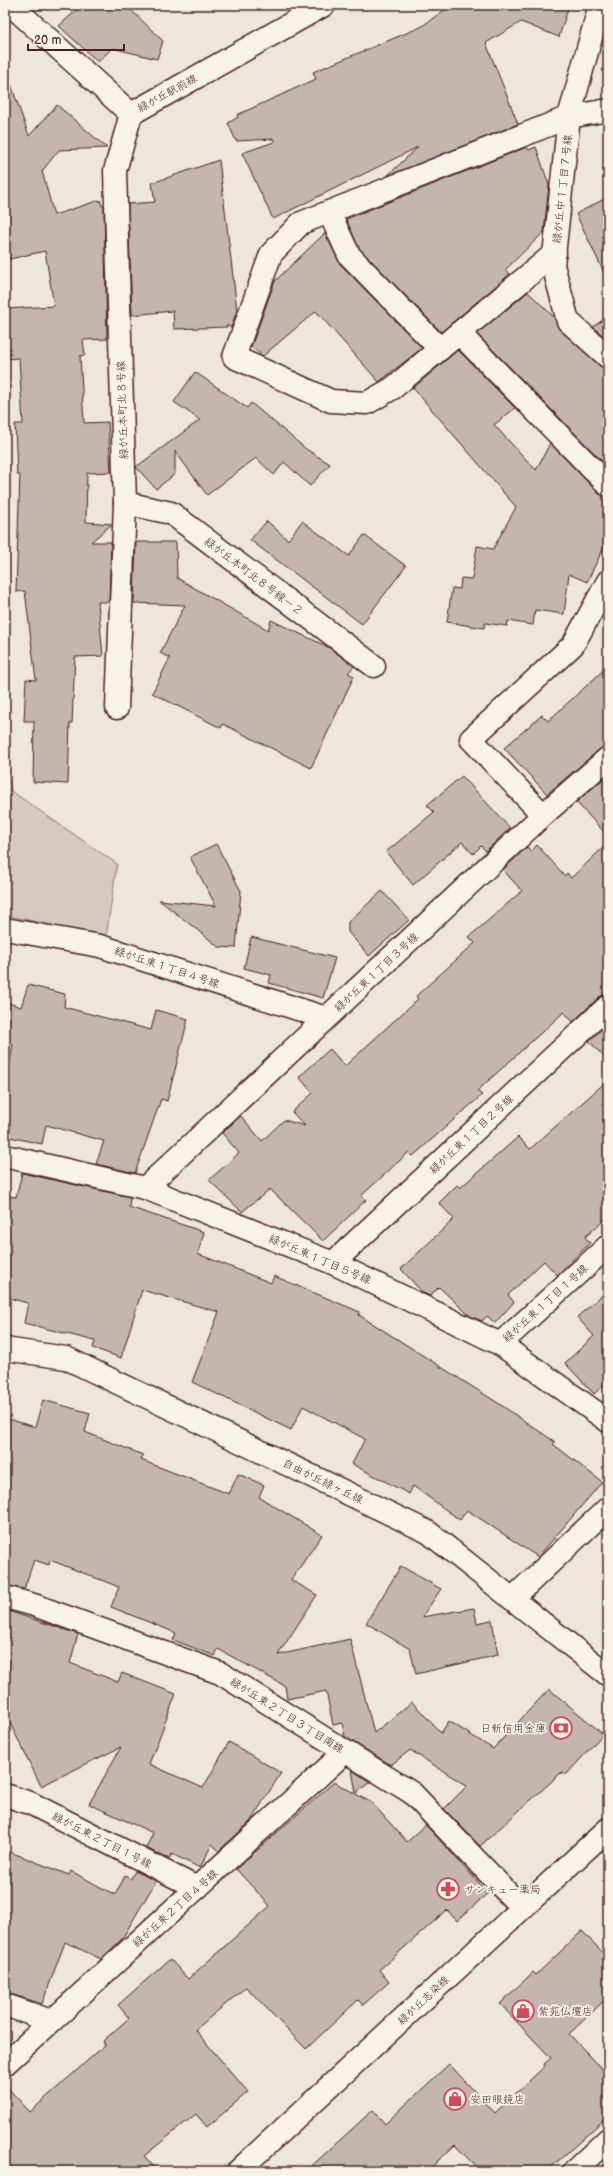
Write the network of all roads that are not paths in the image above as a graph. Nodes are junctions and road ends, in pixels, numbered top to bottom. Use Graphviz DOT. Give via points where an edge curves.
graph roads {
  1 [pos="11,5"];
  2 [pos="324,5"];
  3 [pos="600,5"];
  4 [pos="608,110"];
  5 [pos="131,114"];
  6 [pos="569,117"];
  7 [pos="329,212"];
  8 [pos="555,253"];
  9 [pos="459,333"];
  10 [pos="440,349"];
  11 [pos="608,357"];
  12 [pos="608,485"];
  13 [pos="125,503"];
  14 [pos="608,581"];
  15 [pos="374,666"];
  16 [pos="116,708"];
  17 [pos="608,758"];
  18 [pos="543,815"];
  19 [pos="5,929"];
  20 [pos="608,1006"];
  21 [pos="326,1018"];
  22 [pos="5,1156"];
  23 [pos="145,1188"];
  24 [pos="608,1246"];
  25 [pos="333,1262"];
  26 [pos="500,1344"];
  27 [pos="5,1349"];
  28 [pos="608,1422"];
  29 [pos="608,1508"];
  30 [pos="5,1597"];
  31 [pos="512,1599"];
  32 [pos="608,1675"];
  33 [pos="345,1752"];
  34 [pos="5,1795"];
  35 [pos="608,1828"];
  36 [pos="197,1888"];
  37 [pos="522,1908"];
  38 [pos="5,2005"];
  39 [pos="51,2021"];
  40 [pos="5,2064"];
  41 [pos="608,2139"];
  42 [pos="238,2171"];
  43 [pos="574,2171"];
  1 -- 5 [label="street, 緑が丘駅前線"];
  2 -- 5 [label="street, 緑が丘駅前線"];
  3 -- 6 [label="street, 緑が丘中１丁目７号線"];
  4 -- 6 [label="street"];
  5 -- 13 [label="street, 緑が丘本町北８号線" via="115,171"];
  6 -- 7 [label="street"];
  6 -- 8 [label="street, 緑が丘中１丁目７号線"];
  7 -- 10 [label="street" via="349,255"];
  7 -- 10 [label="street" via="301,223 271,254 234,357 331,402 368,403 393,388"];
  8 -- 9 [label="street"];
  8 -- 11 [label="street, 緑が丘中１丁目７号線" via="553,265 568,321"];
  9 -- 10 [label="street"];
  9 -- 12 [label="street"];
  13 -- 15 [label="street, 緑が丘本町北８号線ー２" via="171,513"];
  13 -- 16 [label="street, 緑が丘本町北８号線"];
  14 -- 18 [label="street" via="573,645 471,739"];
  17 -- 18 [label="street, 緑が丘東１丁目３号線"];
  18 -- 21 [label="street, 緑が丘東１丁目３号線"];
  19 -- 21 [label="street, 緑が丘東１丁目４号線" via="100,946"];
  20 -- 25 [label="street, 緑が丘東１丁目２号線"];
  21 -- 23 [label="street, 緑が丘東１丁目３号線"];
  22 -- 23 [label="street, 緑が丘東１丁目５号線"];
  23 -- 25 [label="street, 緑が丘東１丁目５号線"];
  24 -- 26 [label="street, 緑が丘東１丁目１号線"];
  25 -- 26 [label="street, 緑が丘東１丁目５号線"];
  26 -- 28 [label="street, 緑が丘東１丁目５号線"];
  27 -- 31 [label="street, 自由が丘緑ヶ丘線" via="66,1358 428,1532"];
  29 -- 31 [label="street"];
  30 -- 33 [label="street, 緑が丘東２丁目３丁目南線" via="34,1605 220,1673"];
  31 -- 32 [label="street, 自由が丘緑ヶ丘線"];
  33 -- 36 [label="street, 緑が丘東２丁目４号線"];
  33 -- 37 [label="street, 緑が丘東２丁目３丁目南線" via="412,1793"];
  34 -- 36 [label="street, 緑が丘東２丁目１号線" via="30,1803"];
  35 -- 37 [label="street, 緑が丘志染線"];
  36 -- 39 [label="street, 緑が丘東２丁目４号線"];
  37 -- 42 [label="street, 緑が丘志染線"];
  38 -- 39 [label="street"];
  39 -- 40 [label="street, 緑が丘東２丁目４号線"];
  41 -- 43 [label="street"];
}
